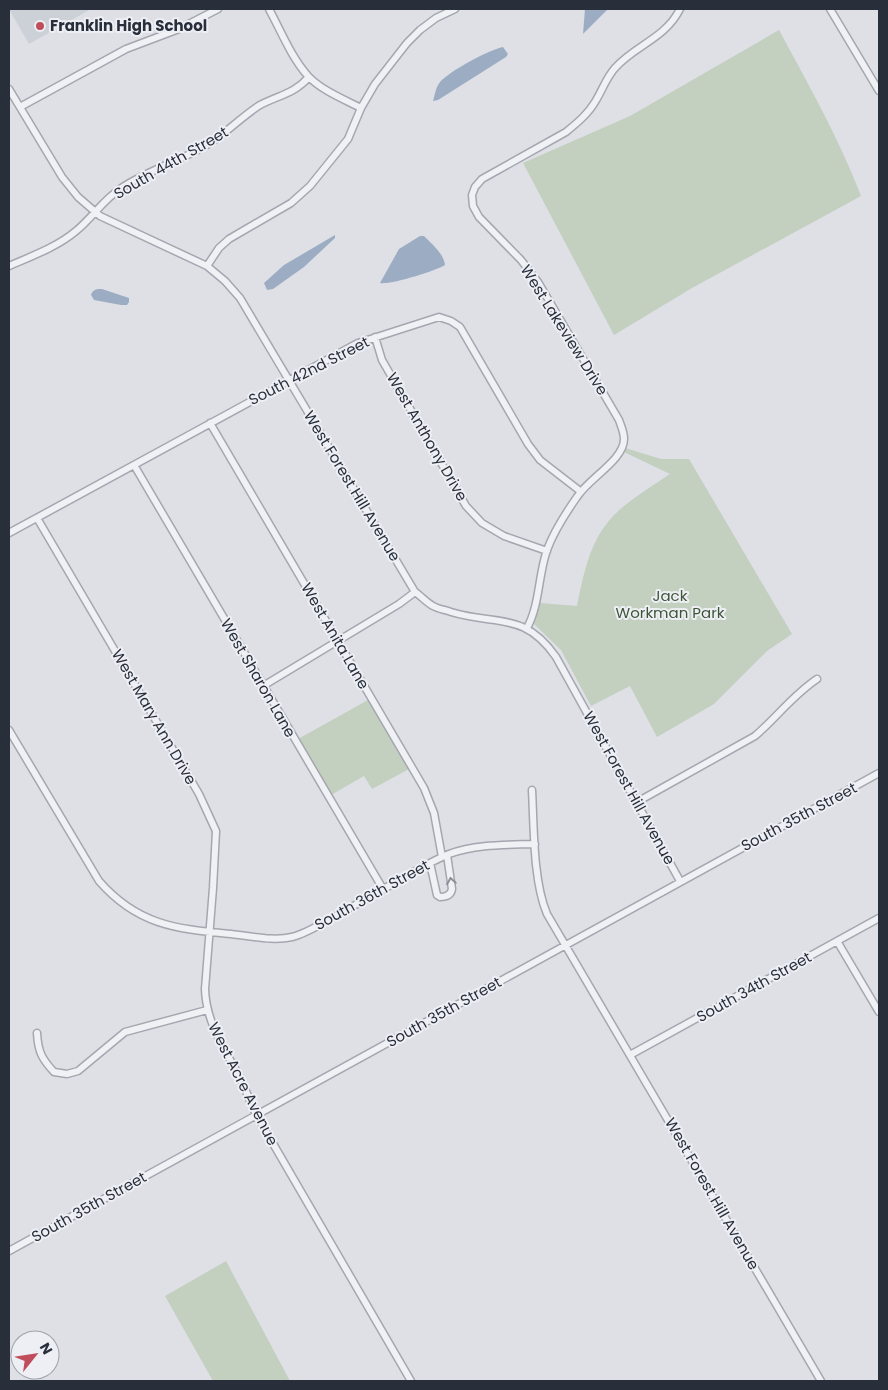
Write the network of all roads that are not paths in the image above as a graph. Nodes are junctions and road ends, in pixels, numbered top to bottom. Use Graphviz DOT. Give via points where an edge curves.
graph roads {
  1 [pos="218,9"];
  2 [pos="269,9"];
  3 [pos="456,9"];
  4 [pos="680,9"];
  5 [pos="830,9"];
  6 [pos="309,77"];
  7 [pos="9,89"];
  8 [pos="879,92"];
  9 [pos="20,107"];
  10 [pos="361,108"];
  11 [pos="96,212"];
  12 [pos="9,266"];
  13 [pos="207,266"];
  14 [pos="374,337"];
  15 [pos="289,380"];
  16 [pos="210,423"];
  17 [pos="134,465"];
  18 [pos="580,491"];
  19 [pos="37,518"];
  20 [pos="9,533"];
  21 [pos="547,551"];
  22 [pos="415,592"];
  23 [pos="527,628"];
  24 [pos="338,641"];
  25 [pos="817,680"];
  26 [pos="263,686"];
  27 [pos="9,730"];
  28 [pos="879,773"];
  29 [pos="532,790"];
  30 [pos="637,802"];
  31 [pos="535,844"];
  32 [pos="444,856"];
  33 [pos="430,863"];
  34 [pos="680,881"];
  35 [pos="383,889"];
  36 [pos="879,918"];
  37 [pos="209,932"];
  38 [pos="837,941"];
  39 [pos="565,946"];
  40 [pos="207,1010"];
  41 [pos="879,1012"];
  42 [pos="37,1033"];
  43 [pos="630,1055"];
  44 [pos="257,1116"];
  45 [pos="9,1251"];
  46 [pos="411,1381"];
  47 [pos="821,1381"];
  1 -- 9 [label="street" via="179,29 126,49"];
  2 -- 6 [label="street" via="296,60"];
  3 -- 10 [label="street" via="436,18 407,43"];
  4 -- 18 [label="street, West Lakeview Drive" via="666,30 613,69 595,102 576,124 482,179 472,195 479,217 511,248 538,282 624,432 622,449"];
  5 -- 8 [label="street"];
  6 -- 10 [label="street" via="329,92"];
  6 -- 11 [label="street, South 44th Street" via="284,96 260,106 206,146 118,190"];
  7 -- 9 [label="street, West Forest Hill Avenue"];
  9 -- 11 [label="street, West Forest Hill Avenue" via="62,177"];
  10 -- 13 [label="street" via="348,139 310,186 291,203 228,239"];
  11 -- 12 [label="street, South 44th Street" via="57,245"];
  11 -- 13 [label="street, West Forest Hill Avenue"];
  13 -- 15 [label="street, West Forest Hill Avenue" via="240,298"];
  14 -- 15 [label="street, South 42nd Street"];
  14 -- 18 [label="street, South 42nd Street" via="439,317 460,326 528,444 540,460"];
  14 -- 21 [label="street, West Anthony Drive" via="382,360 466,506 482,523 504,536"];
  15 -- 16 [label="street, South 42nd Street"];
  15 -- 22 [label="street, West Forest Hill Avenue"];
  16 -- 17 [label="street, South 42nd Street"];
  16 -- 24 [label="street, West Anita Lane"];
  17 -- 19 [label="street, South 42nd Street"];
  17 -- 26 [label="street, West Sharon Lane"];
  18 -- 21 [label="street"];
  19 -- 20 [label="street, South 42nd Street"];
  19 -- 37 [label="street, West Mary Ann Drive" via="192,781 216,831"];
  21 -- 23 [label="street" via="536,605"];
  22 -- 23 [label="street, West Forest Hill Avenue" via="433,606"];
  22 -- 24 [label="street"];
  23 -- 30 [label="street, West Forest Hill Avenue" via="546,642 556,657"];
  24 -- 26 [label="street"];
  24 -- 32 [label="street, West Anita Lane" via="426,792"];
  25 -- 30 [label="street" via="803,689 755,736"];
  26 -- 35 [label="street, West Sharon Lane"];
  27 -- 37 [label="street" via="92,871 108,891 128,908 156,923"];
  28 -- 34 [label="street, South 35th Street"];
  29 -- 31 [label="street, West Forest Hill Avenue"];
  30 -- 34 [label="street, West Forest Hill Avenue"];
  31 -- 32 [label="street, South 36th Street" via="482,846"];
  31 -- 39 [label="street, West Forest Hill Avenue" via="544,907"];
  32 -- 33 [label="street, South 36th Street"];
  33 -- 32 [label="street, West Anita Lane, one-way" via="437,894 446,896 452,889"];
  33 -- 35 [label="street, South 36th Street"];
  34 -- 39 [label="street, South 35th Street"];
  35 -- 37 [label="street, South 36th Street" via="318,926 291,937 270,939"];
  36 -- 38 [label="street, South 34th Street"];
  37 -- 40 [label="street, West Acre Avenue" via="205,989"];
  38 -- 41 [label="street"];
  38 -- 43 [label="street, South 34th Street"];
  39 -- 43 [label="street, West Forest Hill Avenue"];
  39 -- 44 [label="street, South 35th Street"];
  40 -- 42 [label="street" via="125,1032 78,1071 67,1074 54,1072 45,1062 38,1048"];
  40 -- 44 [label="street, West Acre Avenue"];
  43 -- 47 [label="street, West Forest Hill Avenue"];
  44 -- 45 [label="street, South 35th Street"];
  44 -- 46 [label="street, West Acre Avenue"];
}
